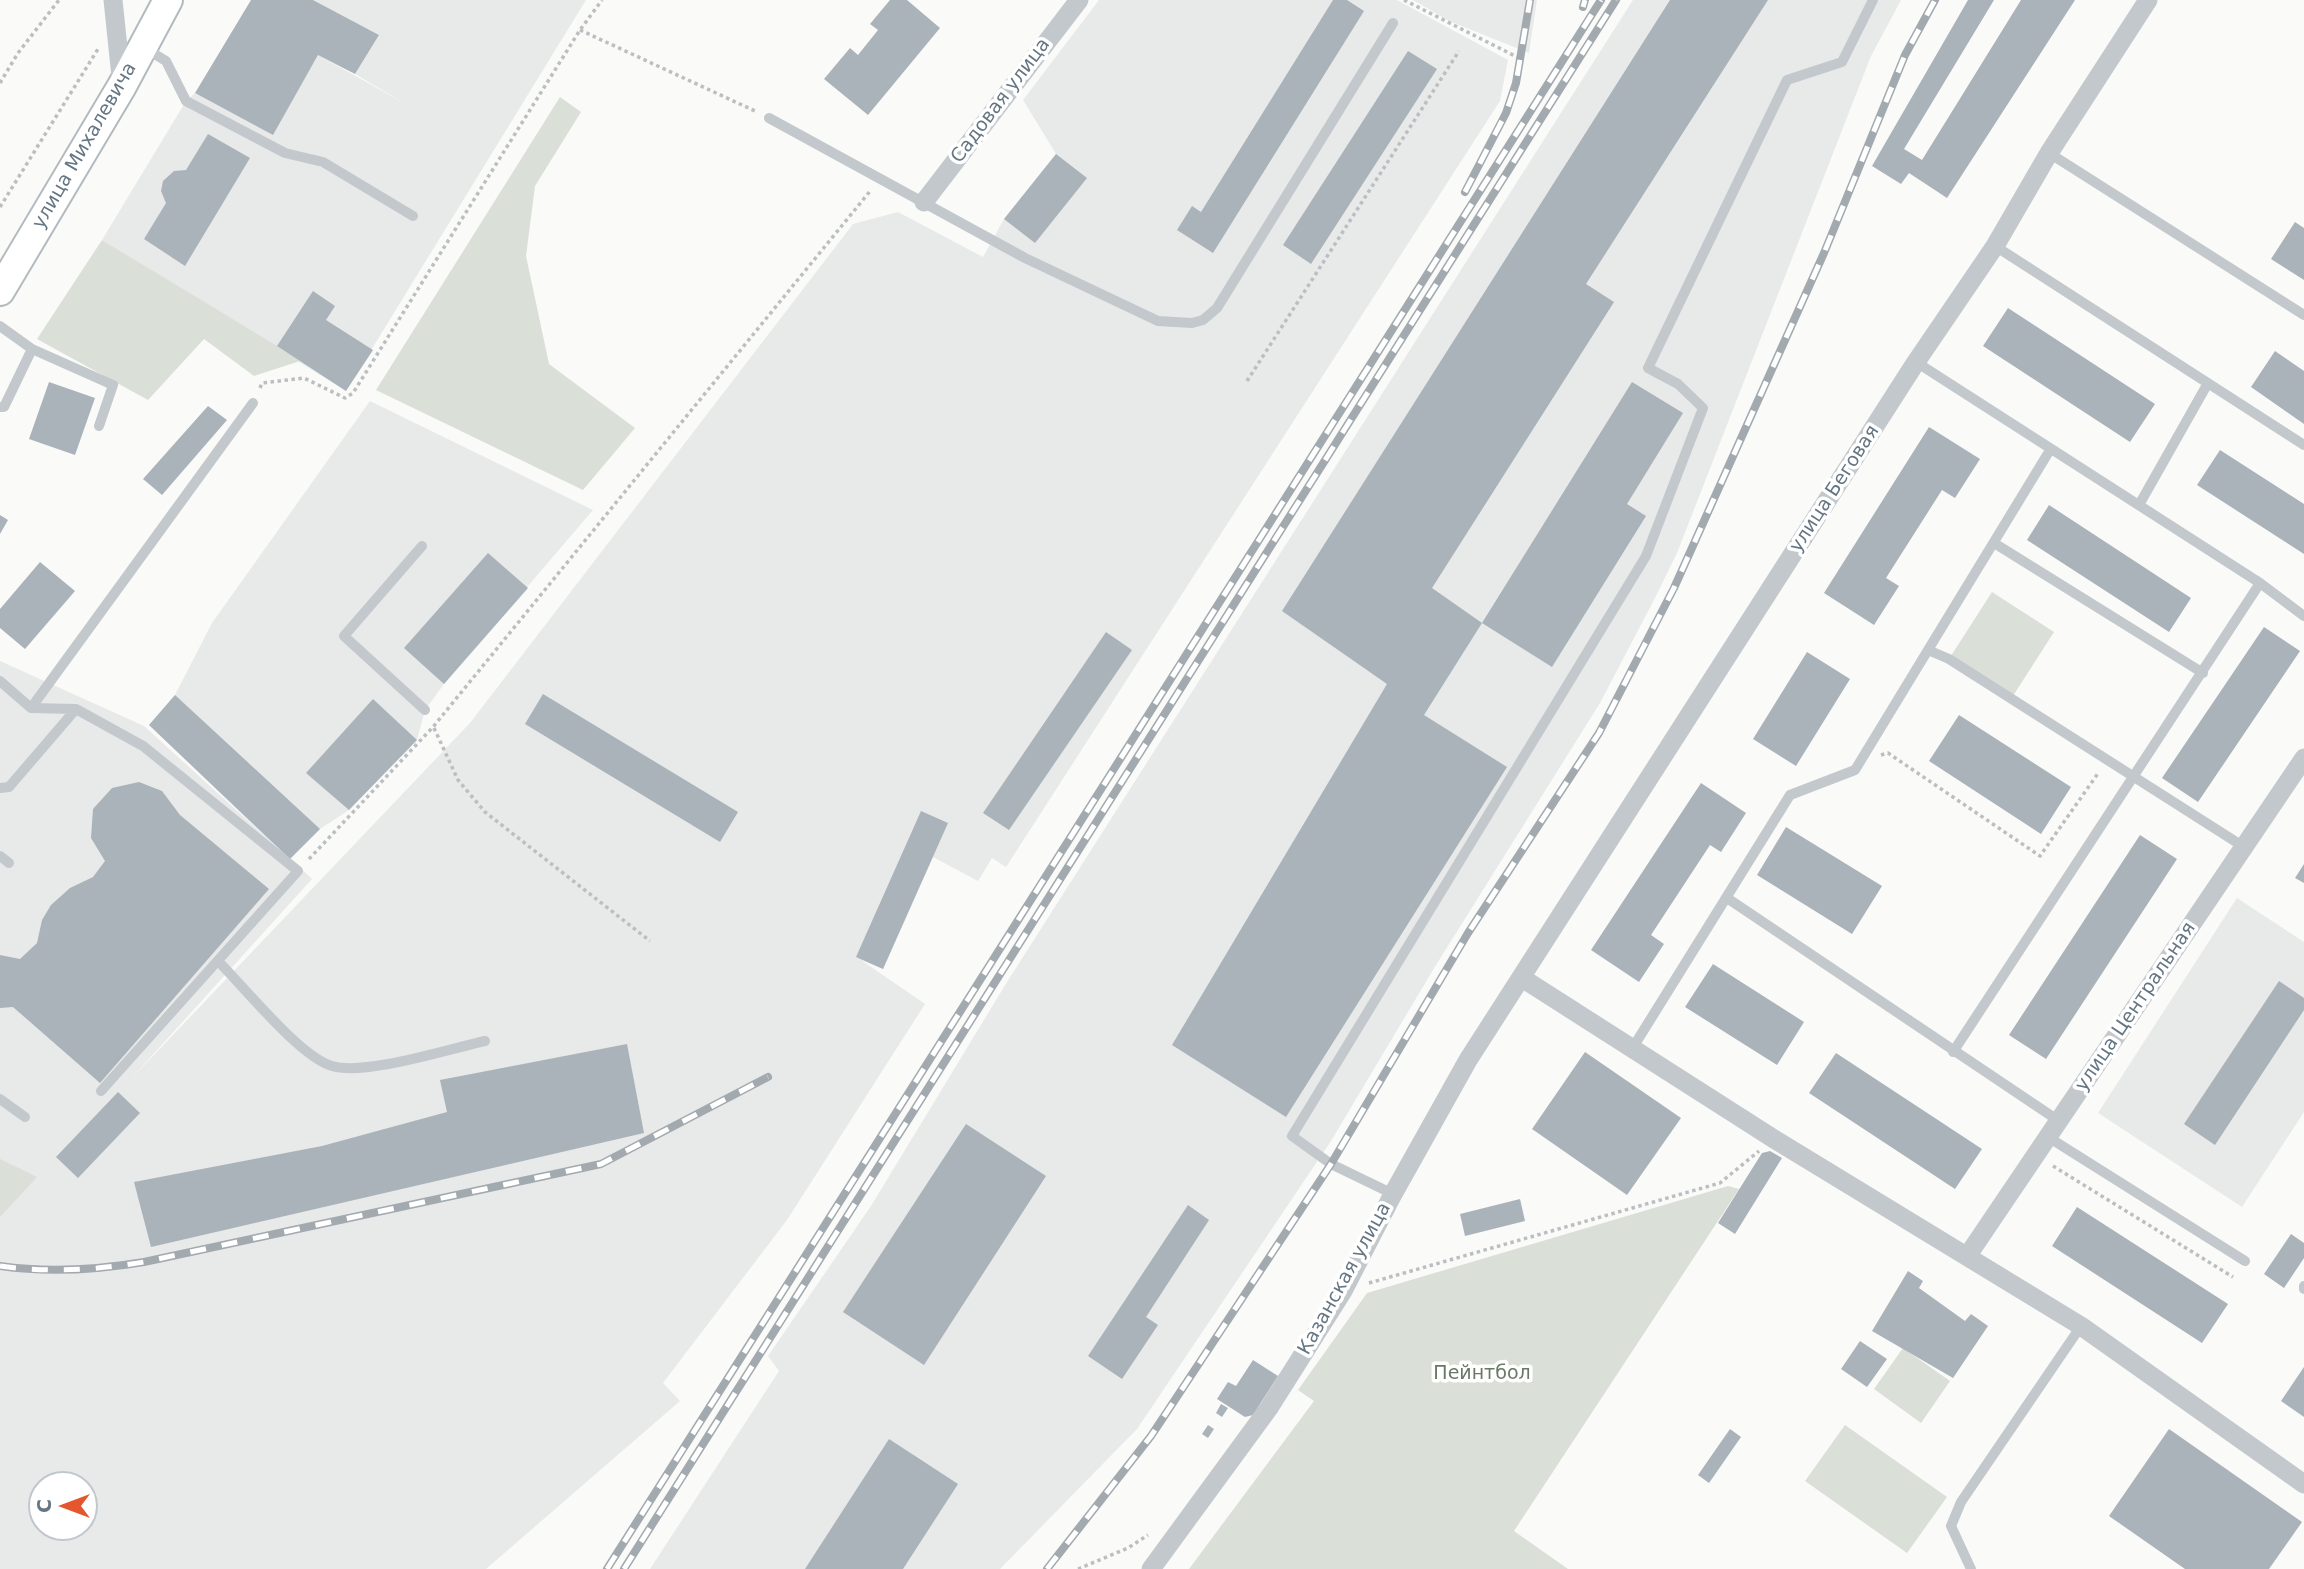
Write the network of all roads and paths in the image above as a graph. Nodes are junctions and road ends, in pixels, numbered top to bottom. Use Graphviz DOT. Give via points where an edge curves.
graph roads {
  1 [pos="59,0"];
  2 [pos="113,0"];
  3 [pos="169,0"];
  4 [pos="602,0"];
  5 [pos="1079,0"];
  6 [pos="1404,0"];
  7 [pos="1873,0"];
  8 [pos="2148,0"];
  9 [pos="1393,23"];
  10 [pos="580,30"];
  11 [pos="143,47"];
  12 [pos="99,48"];
  13 [pos="1459,51"];
  14 [pos="1521,59"];
  15 [pos="0,83"];
  16 [pos="122,86"];
  17 [pos="769,118"];
  18 [pos="2049,152"];
  19 [pos="881,178"];
  20 [pos="924,202"];
  21 [pos="0,207"];
  22 [pos="414,216"];
  23 [pos="1995,246"];
  24 [pos="0,291"];
  25 [pos="2304,315"];
  26 [pos="0,326"];
  27 [pos="32,349"];
  28 [pos="1916,362"];
  29 [pos="1247,381"];
  30 [pos="2208,383"];
  31 [pos="253,403"];
  32 [pos="0,407"];
  33 [pos="99,426"];
  34 [pos="2304,445"];
  35 [pos="2050,450"];
  36 [pos="2139,505"];
  37 [pos="1994,543"];
  38 [pos="422,545"];
  39 [pos="2260,583"];
  40 [pos="2304,616"];
  41 [pos="1928,650"];
  42 [pos="2203,673"];
  43 [pos="0,681"];
  44 [pos="31,708"];
  45 [pos="76,709"];
  46 [pos="425,710"];
  47 [pos="433,727"];
  48 [pos="1862,758"];
  49 [pos="2304,758"];
  50 [pos="2107,760"];
  51 [pos="2134,777"];
  52 [pos="0,788"];
  53 [pos="2244,847"];
  54 [pos="0,856"];
  55 [pos="9,863"];
  56 [pos="298,871"];
  57 [pos="1727,898"];
  58 [pos="650,942"];
  59 [pos="218,961"];
  60 [pos="1522,978"];
  61 [pos="485,1041"];
  62 [pos="1632,1049"];
  63 [pos="1953,1052"];
  64 [pos="101,1091"];
  65 [pos="0,1099"];
  66 [pos="25,1117"];
  67 [pos="2053,1129"];
  68 [pos="1774,1139"];
  69 [pos="2045,1166"];
  70 [pos="1393,1194"];
  71 [pos="1968,1255"];
  72 [pos="2245,1261"];
  73 [pos="2233,1277"];
  74 [pos="1343,1290"];
  75 [pos="2081,1326"];
  76 [pos="2304,1483"];
  77 [pos="1151,1569"];
  78 [pos="1971,1569"];
  1 -- 15 [label="path"];
  2 -- 16 [label="street"];
  3 -- 11 [label="main road, улица Михалевича"];
  4 -- 10 [label="path"];
  5 -- 20 [label="street, Садовая улица"];
  6 -- 14 [label="path"];
  7 -- 70 [label="lane" via="1842,62 1787,80 1648,368 1678,384 1703,408 1646,556 1293,1136 1331,1164"];
  8 -- 18 [label="street, улица Беговая"];
  9 -- 20 [label="lane" via="1217,308 1203,320 1180,325 1158,321 1025,258"];
  10 -- 17 [label="path"];
  10 -- 31 [label="path" via="353,393 345,398 303,378 262,383"];
  11 -- 16 [label="main road, улица Михалевича"];
  11 -- 22 [label="lane" via="166,61 186,101 285,152 323,162"];
  12 -- 21 [label="path"];
  13 -- 29 [label="path"];
  16 -- 24 [label="main road, улица Михалевича"];
  17 -- 19 [label="lane"];
  18 -- 23 [label="street, улица Беговая"];
  18 -- 25 [label="lane"];
  19 -- 20 [label="lane"];
  19 -- 47 [label="path"];
  23 -- 28 [label="street, улица Беговая"];
  23 -- 30 [label="lane"];
  26 -- 27 [label="lane"];
  27 -- 32 [label="lane" via="4,407"];
  27 -- 33 [label="lane" via="113,385"];
  28 -- 35 [label="lane"];
  28 -- 60 [label="street, улица Беговая"];
  30 -- 34 [label="lane"];
  30 -- 36 [label="lane"];
  31 -- 44 [label="lane"];
  35 -- 36 [label="lane"];
  35 -- 37 [label="lane"];
  36 -- 39 [label="lane"];
  37 -- 41 [label="lane"];
  37 -- 42 [label="lane"];
  38 -- 46 [label="lane" via="344,636"];
  39 -- 40 [label="lane"];
  39 -- 42 [label="lane"];
  41 -- 48 [label="lane"];
  41 -- 50 [label="lane"];
  42 -- 51 [label="lane"];
  43 -- 44 [label="lane"];
  44 -- 45 [label="lane"];
  45 -- 52 [label="lane" via="9,787"];
  45 -- 56 [label="lane" via="164,760"];
  46 -- 47 [label="path"];
  47 -- 56 [label="path"];
  47 -- 58 [label="path" via="458,780 485,812"];
  48 -- 50 [label="path" via="1888,753 2040,856"];
  48 -- 57 [label="lane" via="1855,770 1790,795"];
  49 -- 53 [label="street, улица Центральная"];
  50 -- 51 [label="lane"];
  51 -- 53 [label="lane"];
  51 -- 63 [label="lane"];
  53 -- 67 [label="street, улица Центральная"];
  54 -- 55 [label="lane"];
  56 -- 59 [label="lane"];
  57 -- 62 [label="lane"];
  57 -- 63 [label="lane"];
  59 -- 61 [label="lane" via="310,1054 335,1067 363,1068"];
  59 -- 64 [label="lane"];
  60 -- 62 [label="street"];
  60 -- 70 [label="street, Казанская улица" via="1468,1060"];
  62 -- 68 [label="street"];
  63 -- 67 [label="lane"];
  65 -- 66 [label="lane"];
  67 -- 71 [label="street, улица Центральная"];
  67 -- 72 [label="lane"];
  68 -- 71 [label="street"];
  68 -- 74 [label="path" via="1720,1183"];
  69 -- 73 [label="path" via="2059,1169"];
  70 -- 74 [label="street, Казанская улица"];
  71 -- 75 [label="street"];
  74 -- 77 [label="street, Казанская улица" via="1269,1408"];
  75 -- 76 [label="street"];
  75 -- 78 [label="lane" via="1961,1502 1951,1526"];
}
